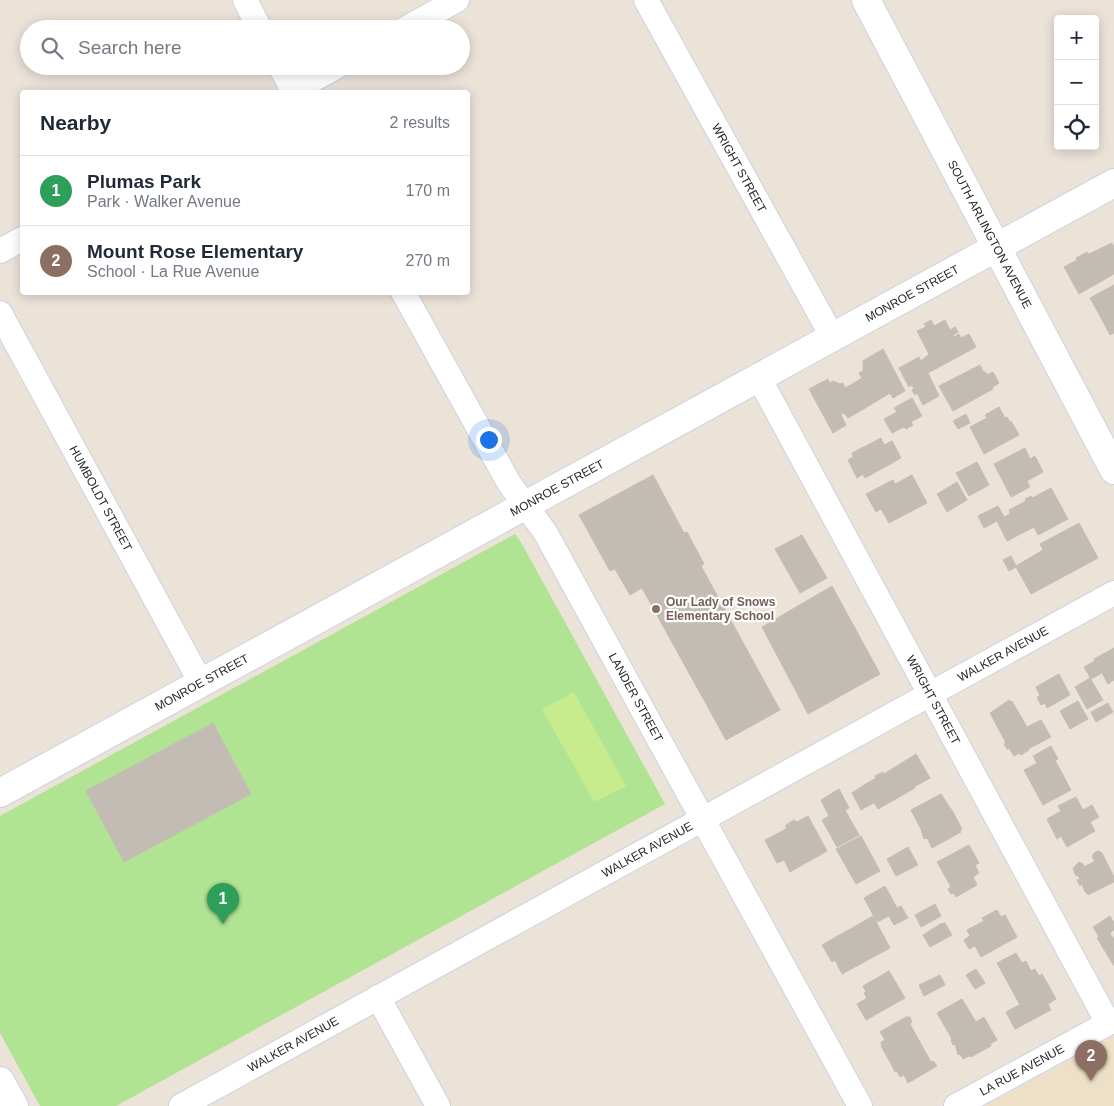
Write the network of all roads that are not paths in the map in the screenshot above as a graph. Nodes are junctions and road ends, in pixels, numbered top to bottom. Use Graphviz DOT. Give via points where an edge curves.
graph roads {
  1 [pos="245,0"];
  2 [pos="457,0"];
  3 [pos="646,0"];
  4 [pos="866,0"];
  5 [pos="255,20"];
  6 [pos="421,20"];
  7 [pos="284,75"];
  8 [pos="322,75"];
  9 [pos="291,90"];
  10 [pos="296,90"];
  11 [pos="1114,183"];
  12 [pos="20,240"];
  13 [pos="996,247"];
  14 [pos="0,252"];
  15 [pos="406,295"];
  16 [pos="0,313"];
  17 [pos="833,338"];
  18 [pos="759,378"];
  19 [pos="1114,470"];
  20 [pos="525,506"];
  21 [pos="1114,593"];
  22 [pos="201,683"];
  23 [pos="930,694"];
  24 [pos="0,793"];
  25 [pos="702,819"];
  26 [pos="378,997"];
  27 [pos="1111,1021"];
  28 [pos="0,1081"];
  29 [pos="14,1106"];
  30 [pos="181,1106"];
  31 [pos="438,1106"];
  32 [pos="860,1106"];
  33 [pos="956,1106"];
  1 -- 5 [label="street"];
  2 -- 6 [label="street"];
  3 -- 17 [label="street, WRIGHT STREET"];
  4 -- 13 [label="street, SOUTH ARLINGTON AVENUE"];
  7 -- 9 [label="street"];
  8 -- 10 [label="street"];
  11 -- 13 [label="street, MONROE STREET"];
  12 -- 14 [label="street"];
  13 -- 17 [label="street, MONROE STREET"];
  13 -- 19 [label="street, SOUTH ARLINGTON AVENUE"];
  15 -- 20 [label="street, LANDER STREET" via="509,484"];
  16 -- 22 [label="street, HUMBOLDT STREET"];
  17 -- 18 [label="street, MONROE STREET"];
  18 -- 20 [label="street, MONROE STREET"];
  18 -- 23 [label="street, WRIGHT STREET"];
  20 -- 22 [label="street, MONROE STREET"];
  20 -- 25 [label="street, LANDER STREET" via="545,532"];
  21 -- 23 [label="street, WALKER AVENUE"];
  22 -- 24 [label="street, MONROE STREET"];
  23 -- 25 [label="street, WALKER AVENUE"];
  23 -- 27 [label="street, WRIGHT STREET"];
  25 -- 26 [label="street, WALKER AVENUE"];
  25 -- 32 [label="street, LANDER STREET"];
  26 -- 30 [label="street, WALKER AVENUE"];
  26 -- 31 [label="street"];
  27 -- 33 [label="street, LA RUE AVENUE"];
  28 -- 29 [label="street"];
}
